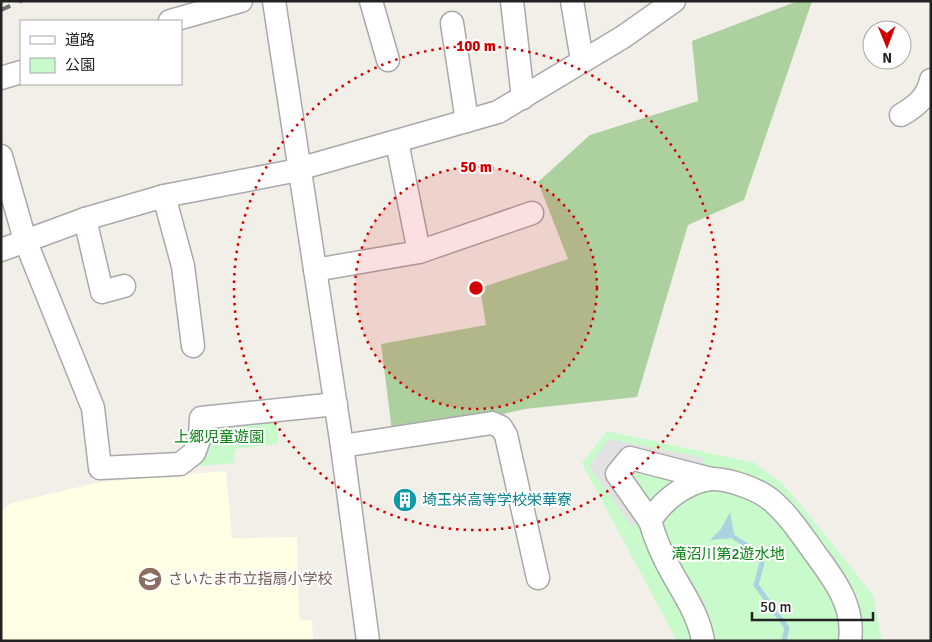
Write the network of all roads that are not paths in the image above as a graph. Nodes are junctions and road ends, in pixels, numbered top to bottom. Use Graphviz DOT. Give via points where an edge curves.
graph roads {
  1 [pos="241,1"];
  2 [pos="274,1"];
  3 [pos="371,1"];
  4 [pos="512,1"];
  5 [pos="572,1"];
  6 [pos="674,1"];
  7 [pos="654,8"];
  8 [pos="174,20"];
  9 [pos="452,23"];
  10 [pos="388,60"];
  11 [pos="582,60"];
  12 [pos="20,72"];
  13 [pos="1,78"];
  14 [pos="931,80"];
  15 [pos="523,98"];
  16 [pos="901,115"];
  17 [pos="467,121"];
  18 [pos="397,142"];
  19 [pos="1,156"];
  20 [pos="299,169"];
  21 [pos="164,196"];
  22 [pos="532,213"];
  23 [pos="85,219"];
  24 [pos="25,240"];
  25 [pos="1,250"];
  26 [pos="419,252"];
  27 [pos="315,270"];
  28 [pos="124,286"];
  29 [pos="193,346"];
  30 [pos="336,404"];
  31 [pos="342,446"];
  32 [pos="711,479"];
  33 [pos="650,521"];
  34 [pos="538,578"];
  35 [pos="368,641"];
  36 [pos="703,641"];
  37 [pos="850,641"];
  1 -- 8 [label="street"];
  2 -- 20 [label="street"];
  3 -- 10 [label="street"];
  4 -- 15 [label="street"];
  5 -- 11 [label="street"];
  6 -- 7 [label="street"];
  7 -- 11 [label="street" via="623,37"];
  9 -- 17 [label="street"];
  11 -- 15 [label="street"];
  12 -- 13 [label="street"];
  14 -- 16 [label="street" via="918,104"];
  15 -- 17 [label="street" via="498,112"];
  17 -- 18 [label="street"];
  18 -- 20 [label="street"];
  18 -- 26 [label="street"];
  19 -- 24 [label="street"];
  20 -- 21 [label="street"];
  20 -- 27 [label="street"];
  21 -- 23 [label="street"];
  21 -- 29 [label="street" via="183,266"];
  22 -- 26 [label="street"];
  23 -- 24 [label="street"];
  23 -- 28 [label="street" via="102,292"];
  24 -- 25 [label="street"];
  24 -- 30 [label="street" via="93,408 100,468 180,464 194,453 200,437 201,418"];
  26 -- 27 [label="street"];
  27 -- 30 [label="street"];
  30 -- 31 [label="street"];
  31 -- 34 [label="street" via="492,423 502,427"];
  31 -- 35 [label="street"];
  32 -- 33 [label="street" via="690,485 671,497 657,509"];
  32 -- 33 [label="street" via="630,458 617,474"];
  32 -- 37 [label="street" via="747,485 769,498 789,517 828,571 848,607 852,627"];
  33 -- 36 [label="street"];
}
